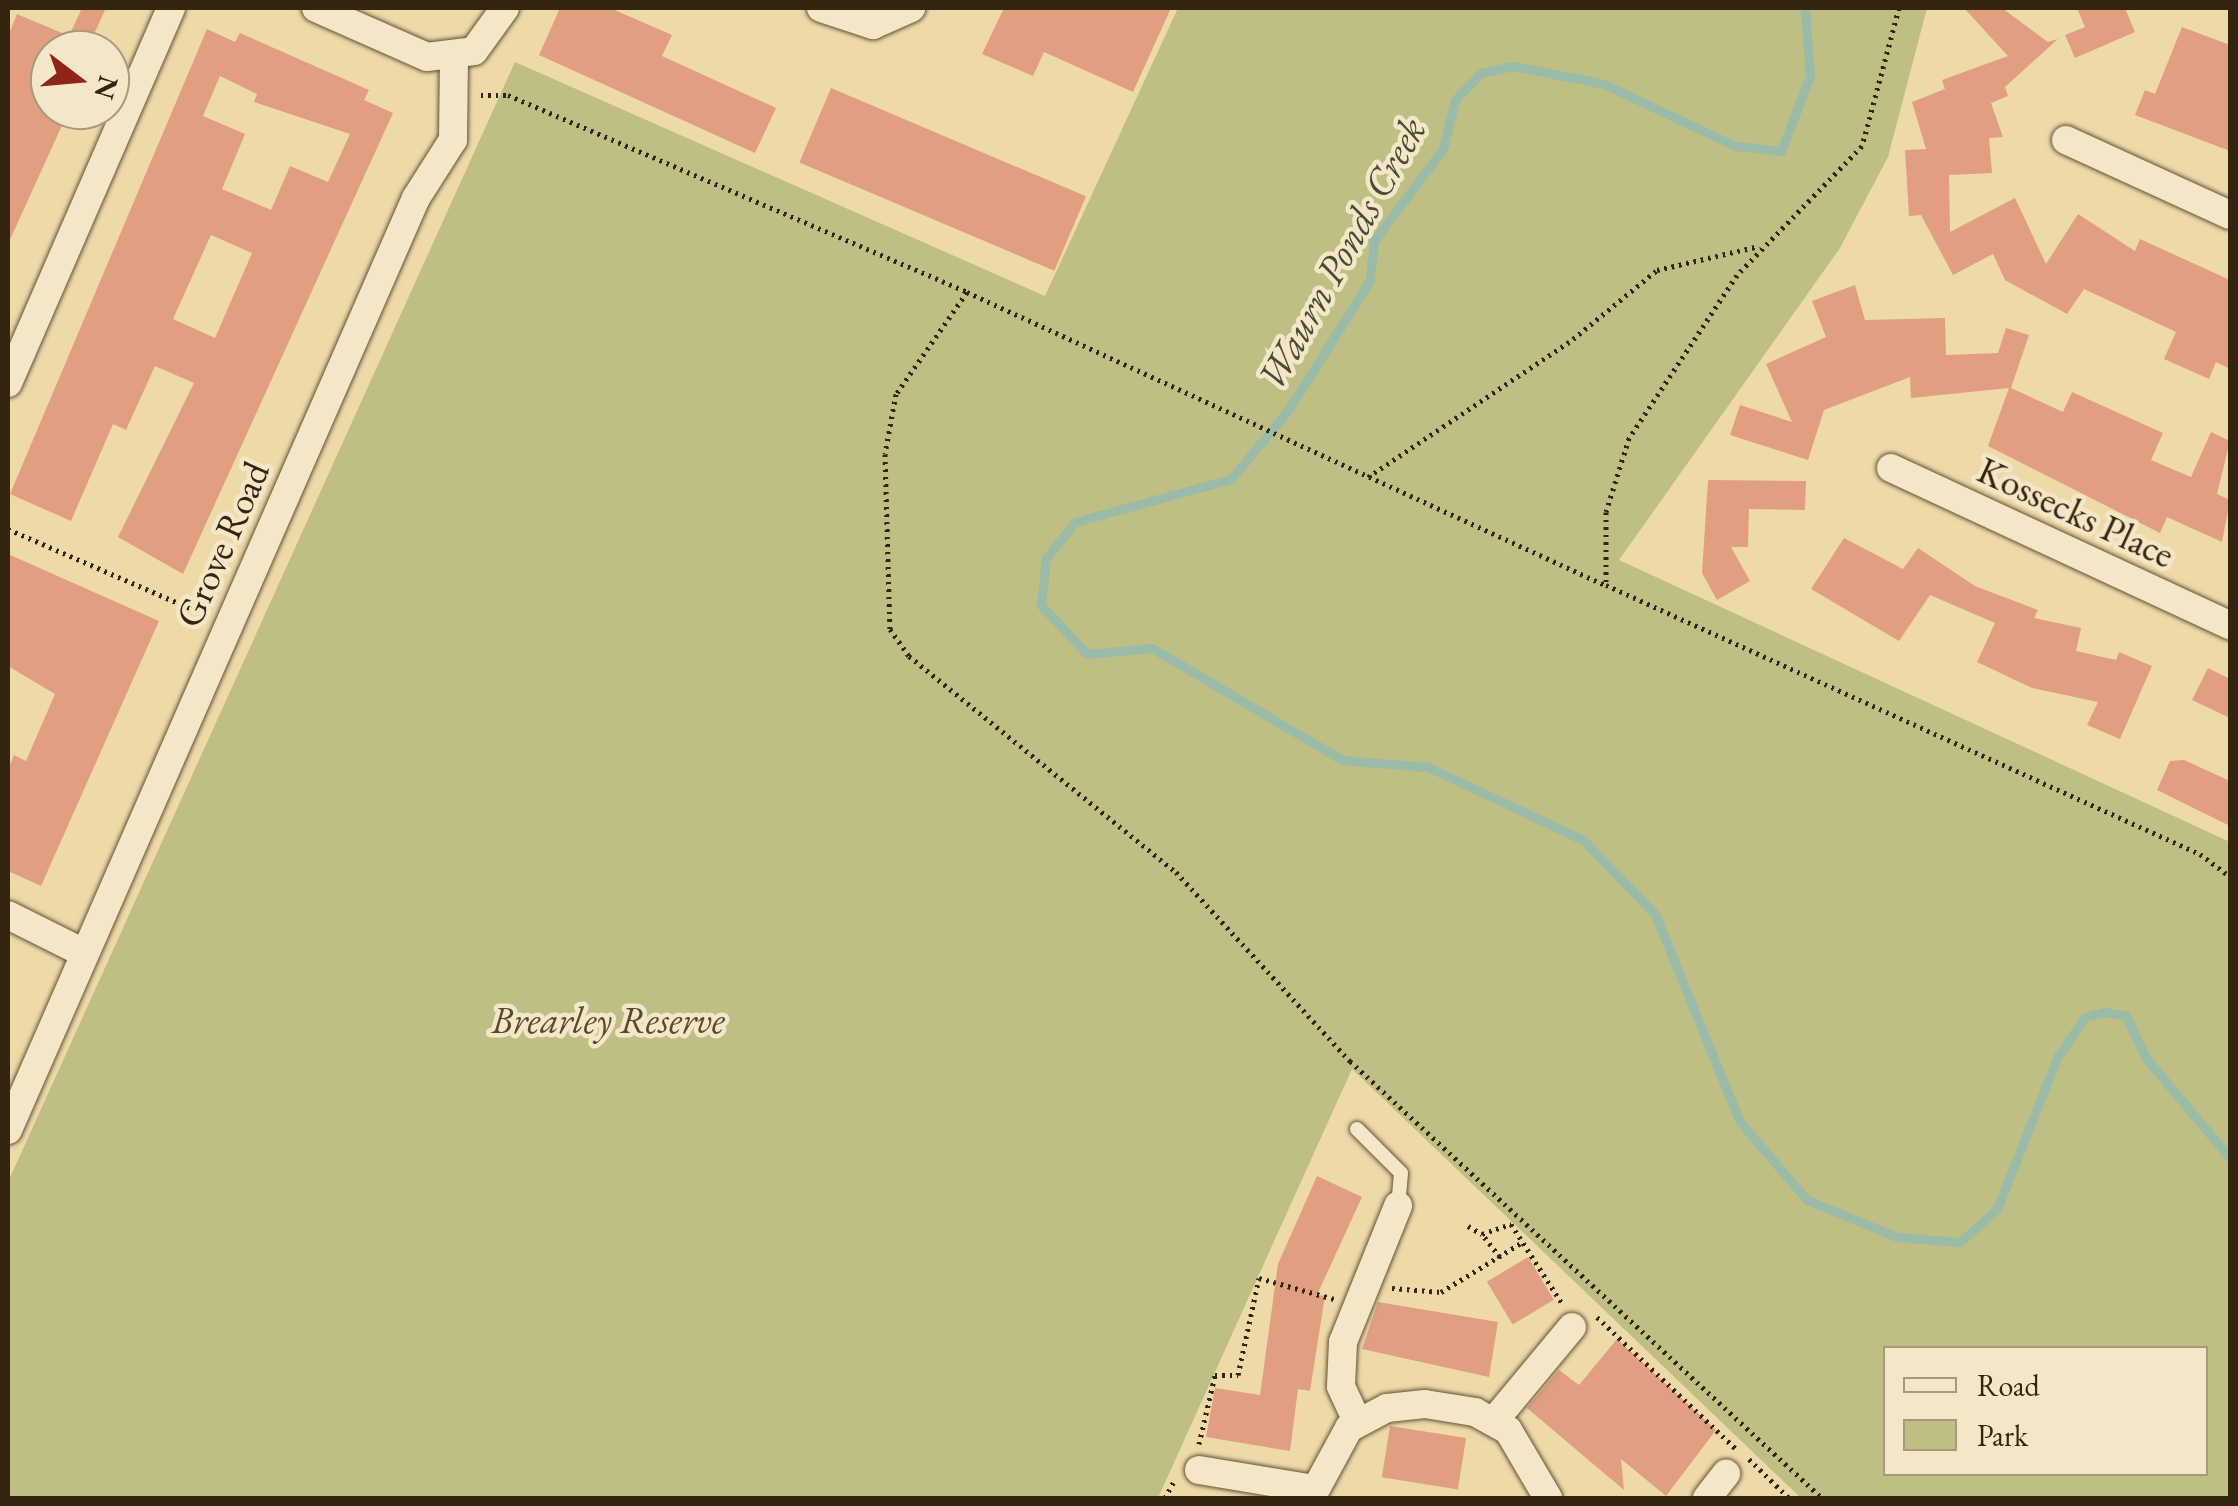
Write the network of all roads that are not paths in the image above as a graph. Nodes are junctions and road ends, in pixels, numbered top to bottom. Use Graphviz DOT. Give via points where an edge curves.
graph roads {
  1 [pos="171,8"];
  2 [pos="316,8"];
  3 [pos="505,8"];
  4 [pos="821,8"];
  5 [pos="911,8"];
  6 [pos="454,56"];
  7 [pos="2066,140"];
  8 [pos="2230,214"];
  9 [pos="8,383"];
  10 [pos="1890,468"];
  11 [pos="2230,625"];
  12 [pos="8,916"];
  13 [pos="84,953"];
  14 [pos="8,1130"];
  15 [pos="1357,1130"];
  16 [pos="1398,1206"];
  17 [pos="1577,1314"];
  18 [pos="1358,1421"];
  19 [pos="1494,1421"];
  20 [pos="1197,1466"];
  21 [pos="1726,1474"];
  22 [pos="1313,1494"];
  23 [pos="1548,1498"];
  24 [pos="1706,1498"];
  1 -- 9 [label="street"];
  2 -- 6 [label="street" via="427,56"];
  3 -- 6 [label="street" via="491,36"];
  4 -- 5 [label="street" via="873,25"];
  6 -- 13 [label="street, Grove Road" via="453,140 416,198"];
  7 -- 8 [label="street"];
  10 -- 11 [label="street, Kossecks Place"];
  12 -- 13 [label="street"];
  13 -- 14 [label="street, Grove Road"];
  15 -- 16 [label="lane" via="1401,1172"];
  16 -- 18 [label="street" via="1359,1294 1340,1374"];
  17 -- 19 [label="street"];
  18 -- 19 [label="street" via="1411,1404"];
  18 -- 22 [label="street"];
  19 -- 23 [label="street" via="1526,1451"];
  20 -- 22 [label="street"];
  21 -- 24 [label="street"];
}
